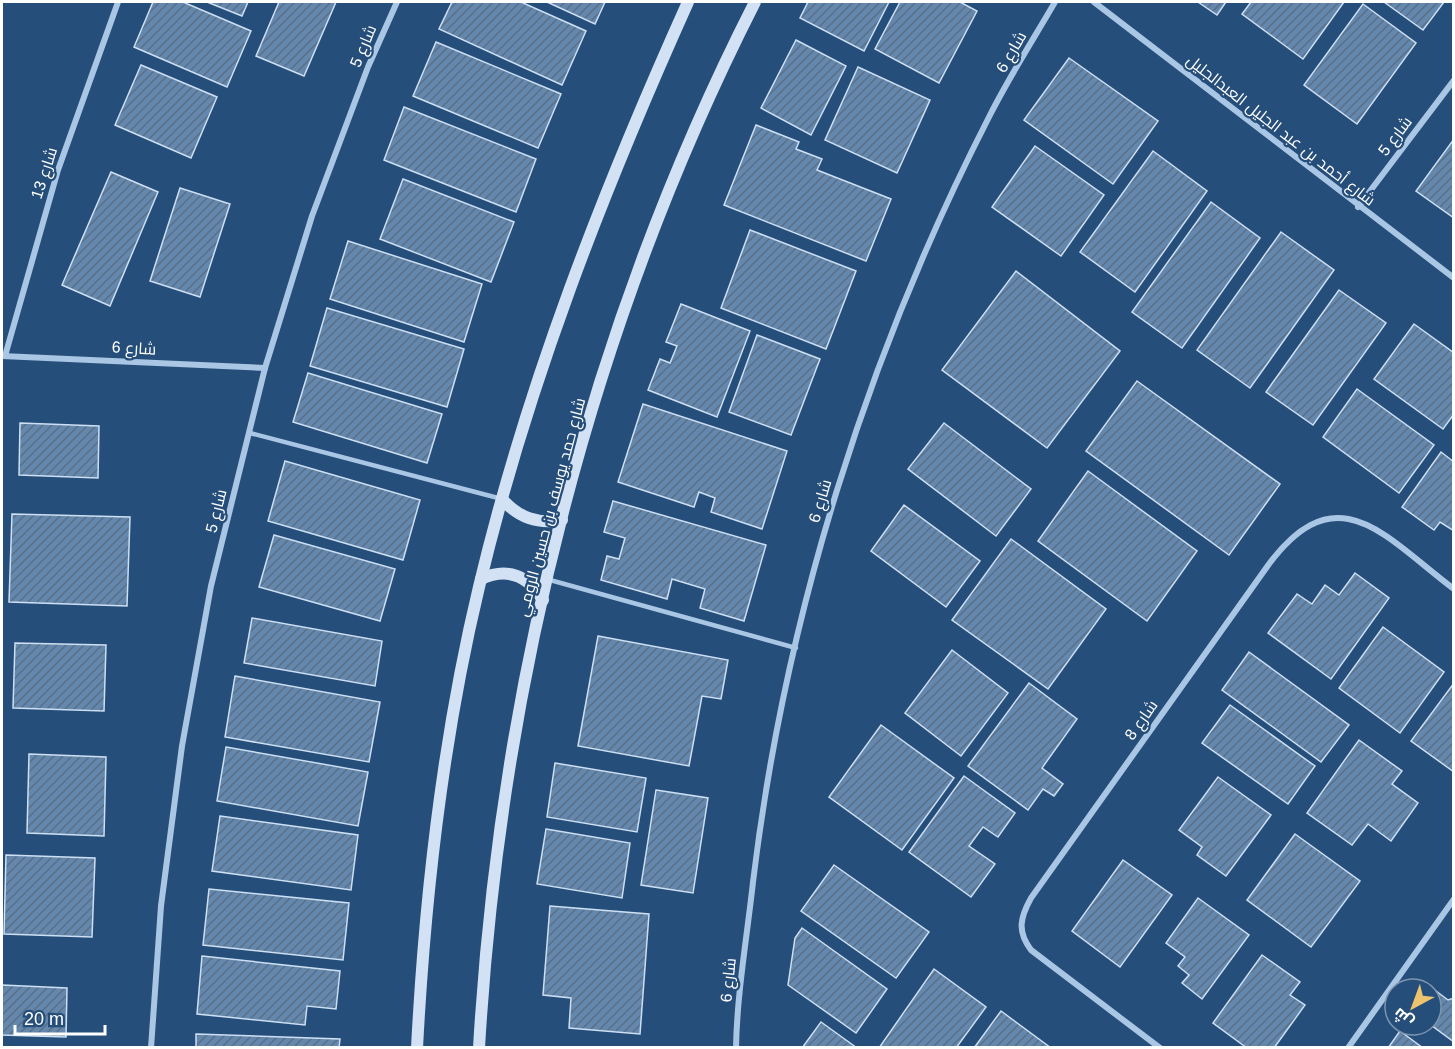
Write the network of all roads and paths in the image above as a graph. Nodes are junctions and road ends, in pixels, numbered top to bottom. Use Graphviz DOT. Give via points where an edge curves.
graph roads {
  1 [pos="118,2"];
  2 [pos="396,2"];
  3 [pos="688,2"];
  4 [pos="755,2"];
  5 [pos="1056,2"];
  6 [pos="1094,2"];
  7 [pos="1454,80"];
  8 [pos="1358,207"];
  9 [pos="1454,278"];
  10 [pos="3,356"];
  11 [pos="265,368"];
  12 [pos="250,433"];
  13 [pos="502,500"];
  14 [pos="562,520"];
  15 [pos="481,579"];
  16 [pos="547,579"];
  17 [pos="1454,589"];
  18 [pos="543,600"];
  19 [pos="796,648"];
  20 [pos="1454,899"];
  21 [pos="151,1047"];
  22 [pos="417,1047"];
  23 [pos="479,1047"];
  24 [pos="736,1047"];
  25 [pos="1160,1047"];
  26 [pos="1348,1047"];
  1 -- 10 [label="street, شارع 13" via="58,170"];
  2 -- 11 [label="street, شارع 5" via="312,216"];
  3 -- 13 [label="street" via="593,223 542,367"];
  4 -- 14 [label="street, شارع حمد يوسف بن حسين الرومي" via="703,111 631,290"];
  5 -- 19 [label="street, شارع 6" via="990,115 934,231 848,455 811,576"];
  6 -- 8 [label="street, شارع أحمد بن عبد الجليل العبدالجليل"];
  7 -- 8 [label="street, شارع 5"];
  8 -- 9 [label="street, شارع أحمد بن عبد الجليل العبدالجليل"];
  10 -- 11 [label="street, شارع 6"];
  11 -- 12 [label="street, شارع 5"];
  12 -- 13 [label="lane"];
  12 -- 21 [label="street, شارع 5" via="211,586 182,746 161,906"];
  13 -- 14 [label="street" via="535,521"];
  13 -- 15 [label="street"];
  14 -- 16 [label="street, شارع حمد يوسف بن حسين الرومي"];
  15 -- 18 [label="street" via="492,574 517,574 528,580"];
  15 -- 22 [label="street" via="455,703 440,808"];
  16 -- 18 [label="street, شارع حمد يوسف بن حسين الرومي"];
  16 -- 19 [label="lane"];
  17 -- 25 [label="street, شارع 8" via="1361,521 1322,518 1298,531 1269,564 1031,898 1020,930 1031,950"];
  18 -- 23 [label="street, شارع حمد يوسف بن حسين الرومي" via="513,734 502,808 484,961"];
  19 -- 24 [label="street, شارع 6" via="763,802"];
  20 -- 26 [label="street"];
}
